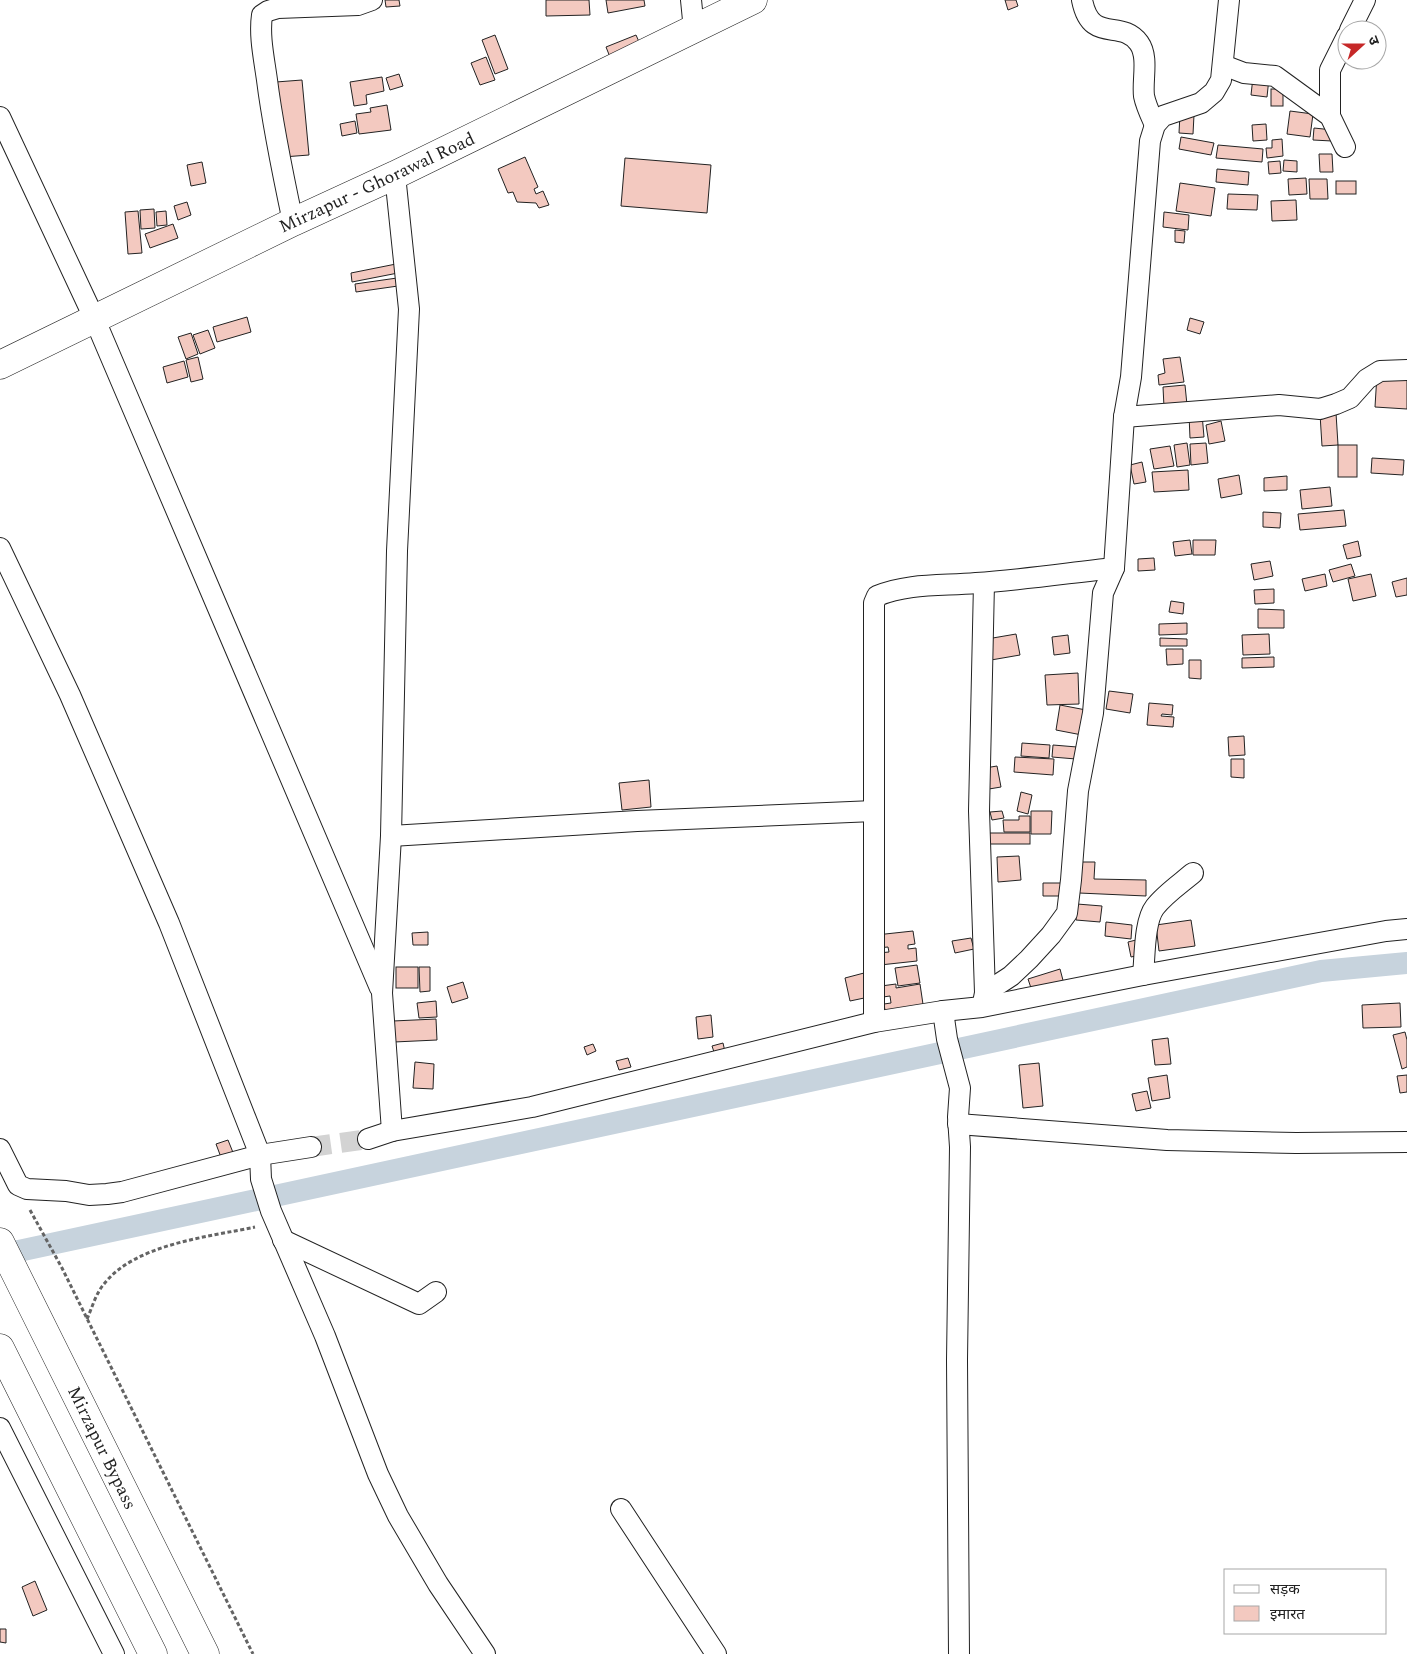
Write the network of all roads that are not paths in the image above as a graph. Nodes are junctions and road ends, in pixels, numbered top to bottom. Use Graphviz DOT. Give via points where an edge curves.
graph roads {
  1 [pos="372,0"];
  2 [pos="691,0"];
  3 [pos="753,0"];
  4 [pos="1082,0"];
  5 [pos="1229,0"];
  6 [pos="1365,0"];
  7 [pos="1355,20"];
  8 [pos="694,30"];
  9 [pos="1337,56"];
  10 [pos="1223,65"];
  11 [pos="1330,116"];
  12 [pos="0,117"];
  13 [pos="1155,126"];
  14 [pos="1345,148"];
  15 [pos="395,175"];
  16 [pos="293,222"];
  17 [pos="95,320"];
  18 [pos="0,365"];
  19 [pos="1407,370"];
  20 [pos="1124,417"];
  21 [pos="0,548"];
  22 [pos="1114,568"];
  23 [pos="984,583"];
  24 [pos="874,812"];
  25 [pos="391,836"];
  26 [pos="1193,873"];
  27 [pos="1407,929"];
  28 [pos="1143,975"];
  29 [pos="382,993"];
  30 [pos="983,1000"];
  31 [pos="943,1011"];
  32 [pos="874,1022"];
  33 [pos="958,1124"];
  34 [pos="392,1131"];
  35 [pos="368,1139"];
  36 [pos="1407,1142"];
  37 [pos="312,1147"];
  38 [pos="0,1149"];
  39 [pos="260,1155"];
  40 [pos="277,1224"];
  41 [pos="0,1242"];
  42 [pos="436,1292"];
  43 [pos="0,1348"];
  44 [pos="0,1428"];
  45 [pos="621,1509"];
  46 [pos="114,1654"];
  47 [pos="153,1654"];
  48 [pos="205,1654"];
  49 [pos="485,1654"];
  50 [pos="716,1654"];
  51 [pos="958,1654"];
  1 -- 16 [label="street" via="358,5 278,8 262,15 262,46 274,132"];
  2 -- 8 [label="street"];
  3 -- 8 [label="main road, Mirzapur - Ghorawal Road"];
  4 -- 13 [label="street" via="1089,21 1134,37 1140,44 1144,98"];
  5 -- 10 [label="street"];
  6 -- 7 [label="street"];
  8 -- 15 [label="main road, Mirzapur - Ghorawal Road"];
  9 -- 11 [label="street" via="1330,70"];
  10 -- 11 [label="street" via="1244,73 1275,76"];
  10 -- 13 [label="street" via="1221,80 1214,92 1200,103 1164,116"];
  11 -- 14 [label="street"];
  12 -- 17 [label="street"];
  13 -- 20 [label="street" via="1150,141 1131,377"];
  15 -- 16 [label="main road, Mirzapur - Ghorawal Road"];
  15 -- 25 [label="street" via="409,309 397,551"];
  16 -- 17 [label="main road, Mirzapur - Ghorawal Road"];
  17 -- 18 [label="main road, Mirzapur - Ghorawal Road"];
  17 -- 29 [label="street"];
  19 -- 20 [label="street" via="1380,371 1366,379 1350,398 1320,409 1279,405"];
  20 -- 22 [label="street"];
  21 -- 39 [label="street" via="70,695 169,923"];
  22 -- 23 [label="street"];
  22 -- 30 [label="street" via="1103,593 1093,713 1078,791 1067,913 1029,959"];
  23 -- 24 [label="street" via="913,586 877,596 874,603"];
  23 -- 30 [label="street" via="979,811"];
  24 -- 25 [label="street" via="637,821"];
  24 -- 32 [label="street"];
  25 -- 29 [label="street"];
  26 -- 28 [label="street" via="1154,908 1148,922"];
  27 -- 28 [label="street"];
  28 -- 30 [label="street"];
  29 -- 34 [label="street"];
  30 -- 31 [label="street"];
  31 -- 32 [label="street"];
  31 -- 33 [label="street" via="960,1088"];
  32 -- 34 [label="street" via="532,1108"];
  33 -- 36 [label="street" via="1167,1140"];
  33 -- 51 [label="street"];
  34 -- 35 [label="street"];
  37 -- 39 [label="street"];
  38 -- 39 [label="street" via="18,1185 39,1191 89,1195 140,1188"];
  39 -- 40 [label="street" via="261,1179"];
  40 -- 42 [label="street" via="419,1304"];
  40 -- 49 [label="street" via="398,1516"];
  41 -- 48 [label="main road, Mirzapur Bypass"];
  43 -- 47 [label="main road"];
  44 -- 46 [label="street"];
  45 -- 50 [label="street"];
}
